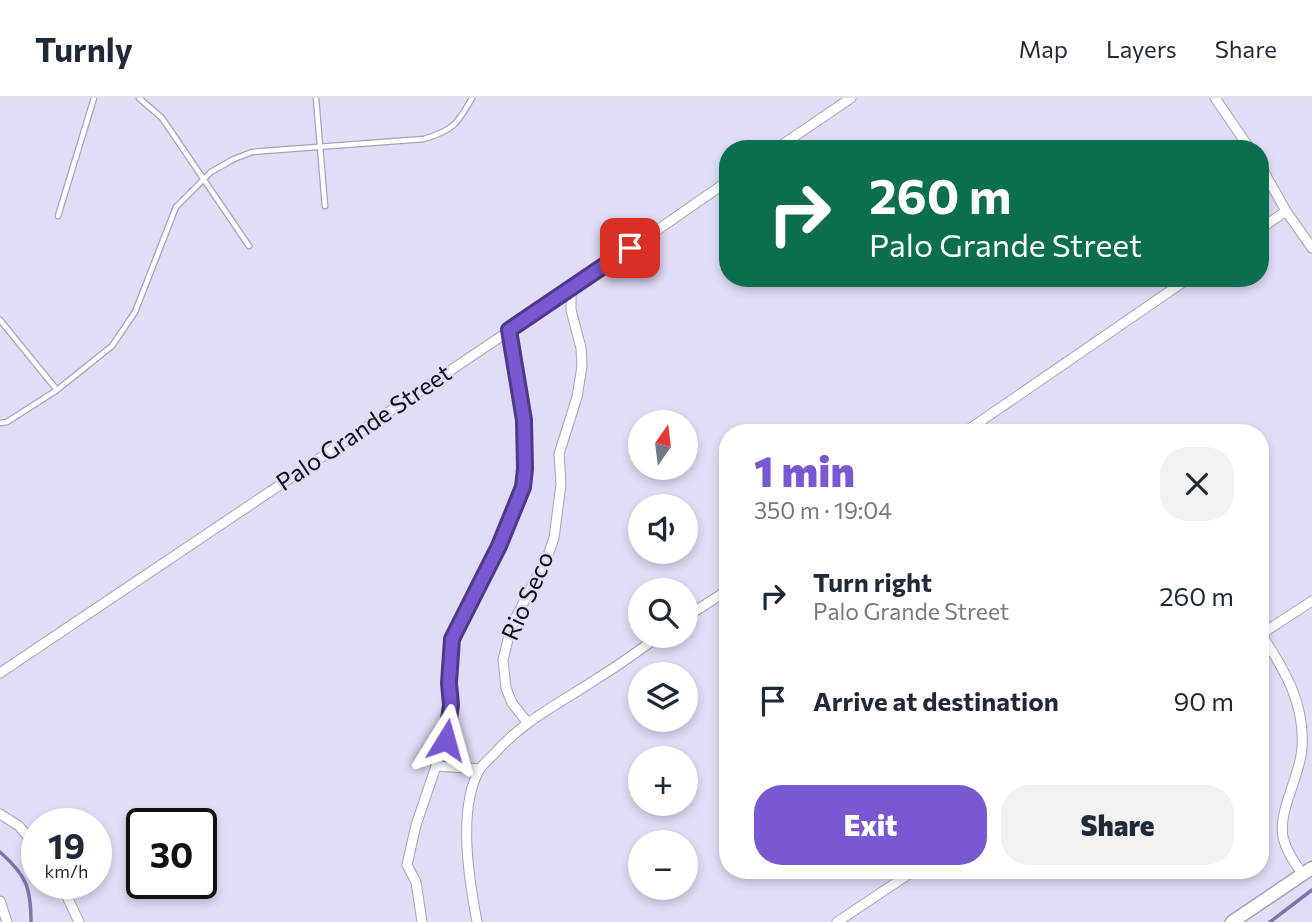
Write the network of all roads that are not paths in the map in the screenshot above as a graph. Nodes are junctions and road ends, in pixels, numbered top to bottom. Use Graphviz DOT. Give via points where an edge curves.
graph roads {
  1 [pos="94,98"];
  2 [pos="139,98"];
  3 [pos="316,98"];
  4 [pos="472,98"];
  5 [pos="851,98"];
  6 [pos="1215,98"];
  7 [pos="789,140"];
  8 [pos="1244,140"];
  9 [pos="318,148"];
  10 [pos="205,179"];
  11 [pos="1269,182"];
  12 [pos="719,187"];
  13 [pos="325,205"];
  14 [pos="1286,211"];
  15 [pos="58,216"];
  16 [pos="1269,223"];
  17 [pos="249,246"];
  18 [pos="1312,248"];
  19 [pos="1176,287"];
  20 [pos="571,289"];
  21 [pos="0,320"];
  22 [pos="509,330"];
  23 [pos="57,390"];
  24 [pos="0,423"];
  25 [pos="977,424"];
  26 [pos="719,596"];
  27 [pos="1312,601"];
  28 [pos="698,609"];
  29 [pos="1269,630"];
  30 [pos="641,648"];
  31 [pos="1269,648"];
  32 [pos="0,673"];
  33 [pos="527,722"];
  34 [pos="437,766"];
  35 [pos="480,769"];
  36 [pos="0,814"];
  37 [pos="21,828"];
  38 [pos="1307,872"];
  39 [pos="902,879"];
  40 [pos="68,899"];
  41 [pos="0,901"];
  42 [pos="7,922"];
  43 [pos="79,922"];
  44 [pos="422,922"];
  45 [pos="477,922"];
  46 [pos="837,922"];
  47 [pos="1232,922"];
  1 -- 15 [label="lane"];
  2 -- 10 [label="lane" via="158,113"];
  3 -- 9 [label="lane"];
  4 -- 9 [label="lane" via="448,131 424,139"];
  5 -- 7 [label="street"];
  6 -- 8 [label="street"];
  9 -- 10 [label="lane" via="252,152"];
  9 -- 13 [label="lane"];
  10 -- 17 [label="lane"];
  10 -- 23 [label="lane" via="176,207 135,312 112,346"];
  11 -- 14 [label="street"];
  12 -- 20 [label="street, Palo Grande Street"];
  14 -- 16 [label="street"];
  14 -- 18 [label="street"];
  19 -- 25 [label="street"];
  20 -- 22 [label="street, Palo Grande Street"];
  20 -- 33 [label="street, Rio Seco" via="582,366 559,454 561,484 554,538 511,627 503,660 506,688"];
  21 -- 23 [label="lane"];
  22 -- 32 [label="street, Palo Grande Street"];
  22 -- 34 [label="street, Rio Seco" via="523,411 523,487 452,639 449,728"];
  23 -- 24 [label="lane"];
  26 -- 28 [label="street"];
  27 -- 29 [label="street"];
  30 -- 33 [label="street"];
  31 -- 38 [label="street" via="1289,679 1301,720 1300,764 1282,828 1287,849"];
  33 -- 35 [label="street"];
  34 -- 35 [label="street"];
  34 -- 44 [label="street, Rio Seco" via="407,865 416,882"];
  35 -- 45 [label="street" via="467,822"];
  36 -- 37 [label="street"];
  38 -- 47 [label="street"];
  39 -- 46 [label="street"];
  40 -- 43 [label="street"];
  41 -- 42 [label="street"];
}
